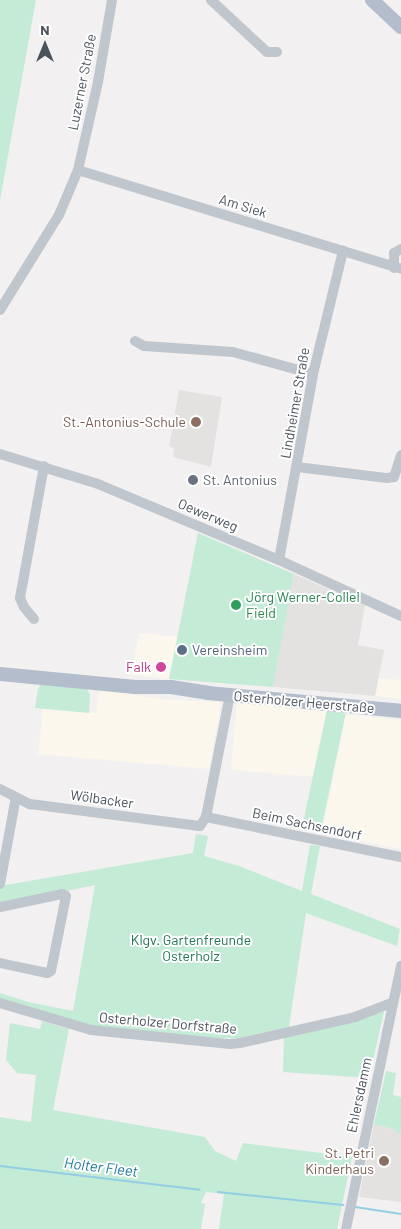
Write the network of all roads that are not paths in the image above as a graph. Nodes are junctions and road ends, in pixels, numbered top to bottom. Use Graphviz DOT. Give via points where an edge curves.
graph roads {
  1 [pos="112,0"];
  2 [pos="211,0"];
  3 [pos="372,0"];
  4 [pos="401,27"];
  5 [pos="277,52"];
  6 [pos="78,170"];
  7 [pos="401,249"];
  8 [pos="343,251"];
  9 [pos="398,268"];
  10 [pos="0,310"];
  11 [pos="135,341"];
  12 [pos="313,374"];
  13 [pos="0,454"];
  14 [pos="401,454"];
  15 [pos="44,466"];
  16 [pos="297,467"];
  17 [pos="279,560"];
  18 [pos="401,616"];
  19 [pos="34,619"];
  20 [pos="0,674"];
  21 [pos="230,695"];
  22 [pos="401,711"];
  23 [pos="0,789"];
  24 [pos="16,797"];
  25 [pos="205,821"];
  26 [pos="401,857"];
  27 [pos="0,884"];
  28 [pos="0,907"];
  29 [pos="0,963"];
  30 [pos="401,966"];
  31 [pos="0,1003"];
  32 [pos="392,1003"];
  33 [pos="346,1229"];
  1 -- 6 [label="street, Luzerner Straße"];
  2 -- 5 [label="street" via="268,52"];
  3 -- 4 [label="main road"];
  6 -- 8 [label="street, Am Siek"];
  6 -- 10 [label="street, Luzerner Straße" via="58,215"];
  7 -- 9 [label="street" via="394,253"];
  8 -- 9 [label="street, Am Siek"];
  8 -- 12 [label="street, Lindheimer Straße"];
  11 -- 12 [label="street" via="144,346 233,352"];
  12 -- 16 [label="street, Lindheimer Straße"];
  13 -- 15 [label="street, Oewerweg"];
  14 -- 16 [label="street" via="394,478"];
  15 -- 17 [label="street, Oewerweg" via="98,484"];
  15 -- 19 [label="street" via="20,598"];
  16 -- 17 [label="street, Lindheimer Straße"];
  17 -- 18 [label="street, Oewerweg"];
  20 -- 21 [label="main road, Osterholzer Heerstraße"];
  21 -- 22 [label="main road, Osterholzer Heerstraße"];
  21 -- 25 [label="street"];
  23 -- 24 [label="street, Wölbacker"];
  24 -- 25 [label="street, Wölbacker" via="30,804 195,827"];
  24 -- 27 [label="street"];
  25 -- 26 [label="street, Beim Sachsendorf"];
  28 -- 29 [label="street" via="62,894 66,896 51,971 47,973"];
  30 -- 32 [label="street, Ehlersdamm"];
  31 -- 32 [label="street, Osterholzer Dorfstraße" via="91,1030 230,1044 356,1017"];
  32 -- 33 [label="street, Ehlersdamm"];
}
